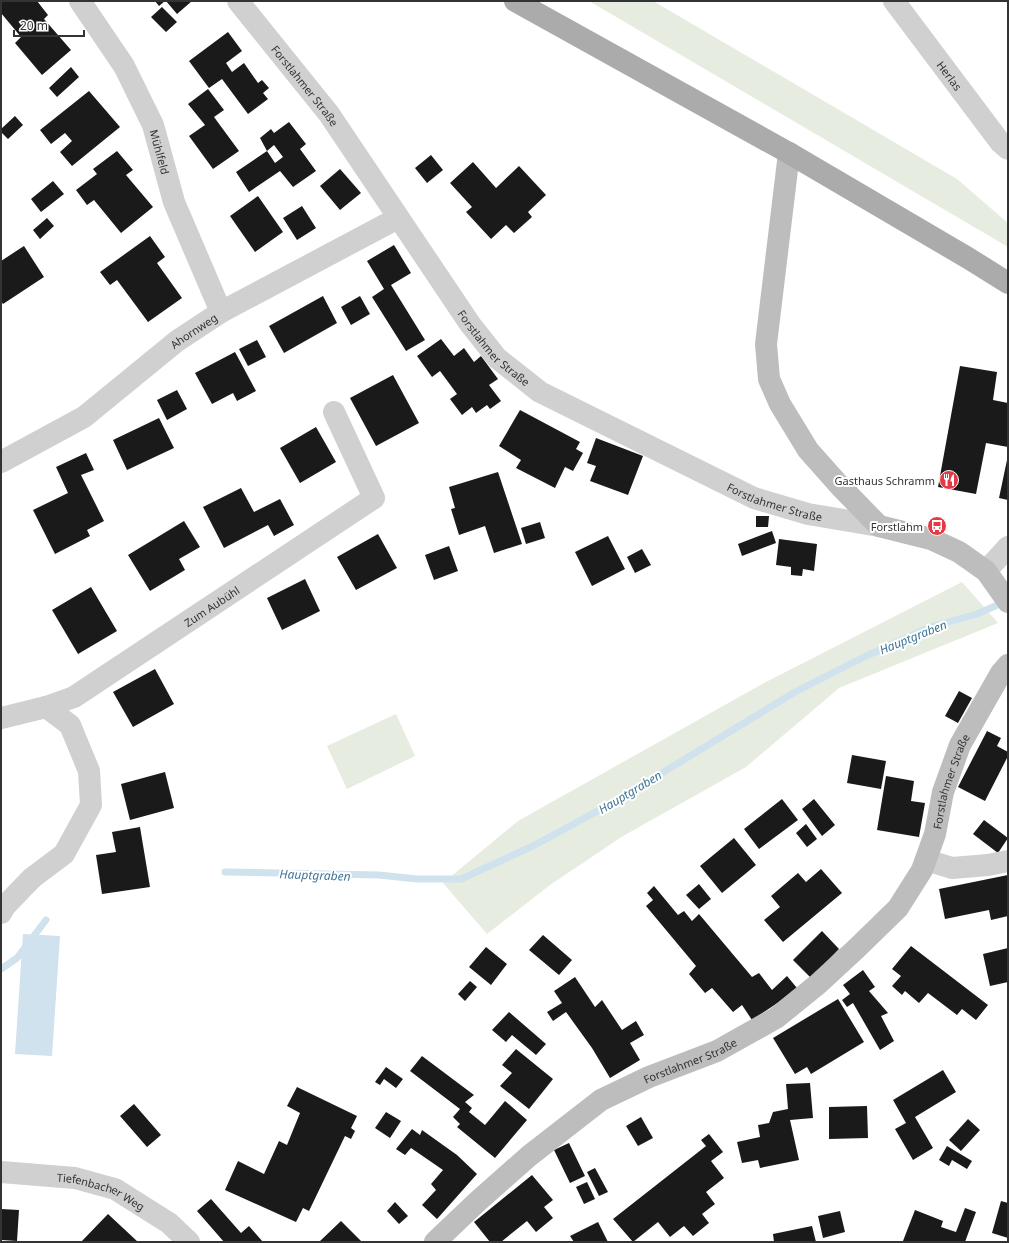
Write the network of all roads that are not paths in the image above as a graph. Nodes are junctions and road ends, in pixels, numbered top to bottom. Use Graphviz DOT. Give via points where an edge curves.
graph roads {
  1 [pos="80,1"];
  2 [pos="238,1"];
  3 [pos="515,1"];
  4 [pos="894,1"];
  5 [pos="1005,141"];
  6 [pos="789,153"];
  7 [pos="398,218"];
  8 [pos="1008,283"];
  9 [pos="222,312"];
  10 [pos="334,412"];
  11 [pos="4,454"];
  12 [pos="879,526"];
  13 [pos="1008,547"];
  14 [pos="986,571"];
  15 [pos="1008,602"];
  16 [pos="1008,665"];
  17 [pos="46,707"];
  18 [pos="1,718"];
  19 [pos="926,860"];
  20 [pos="1008,861"];
  21 [pos="1,913"];
  22 [pos="1,1172"];
  23 [pos="189,1242"];
  24 [pos="435,1242"];
  1 -- 9 [label="street, Mühlfeld" via="124,66 152,125 174,202"];
  2 -- 7 [label="street, Forstlahmer Straße" via="329,114"];
  3 -- 6 [label="main road"];
  4 -- 5 [label="street, Herlas"];
  6 -- 8 [label="main road"];
  6 -- 12 [label="street" via="766,344 769,379 780,404 808,450"];
  7 -- 9 [label="street, Ahornweg"];
  7 -- 12 [label="street, Forstlahmer Straße" via="470,324 497,358 540,392 754,498 808,514"];
  9 -- 11 [label="street, Ahornweg" via="177,341 84,417"];
  10 -- 17 [label="street, Zum Aubühl" via="374,498 74,697"];
  12 -- 14 [label="street, Forstlahmer Straße" via="931,539 959,552"];
  13 -- 14 [label="street"];
  14 -- 15 [label="street, Forstlahmer Straße"];
  16 -- 19 [label="street, Forstlahmer Straße" via="960,745 943,792 935,834"];
  17 -- 18 [label="street, Zum Aubühl"];
  17 -- 21 [label="street" via="70,725 89,771 91,805 64,854 32,878"];
  19 -- 20 [label="street" via="952,868"];
  19 -- 24 [label="street, Forstlahmer Straße" via="898,908 818,984 776,1018 717,1051 649,1077 601,1100 528,1156"];
  22 -- 23 [label="street, Tiefenbacher Weg" via="75,1178 115,1189 169,1223"];
}
